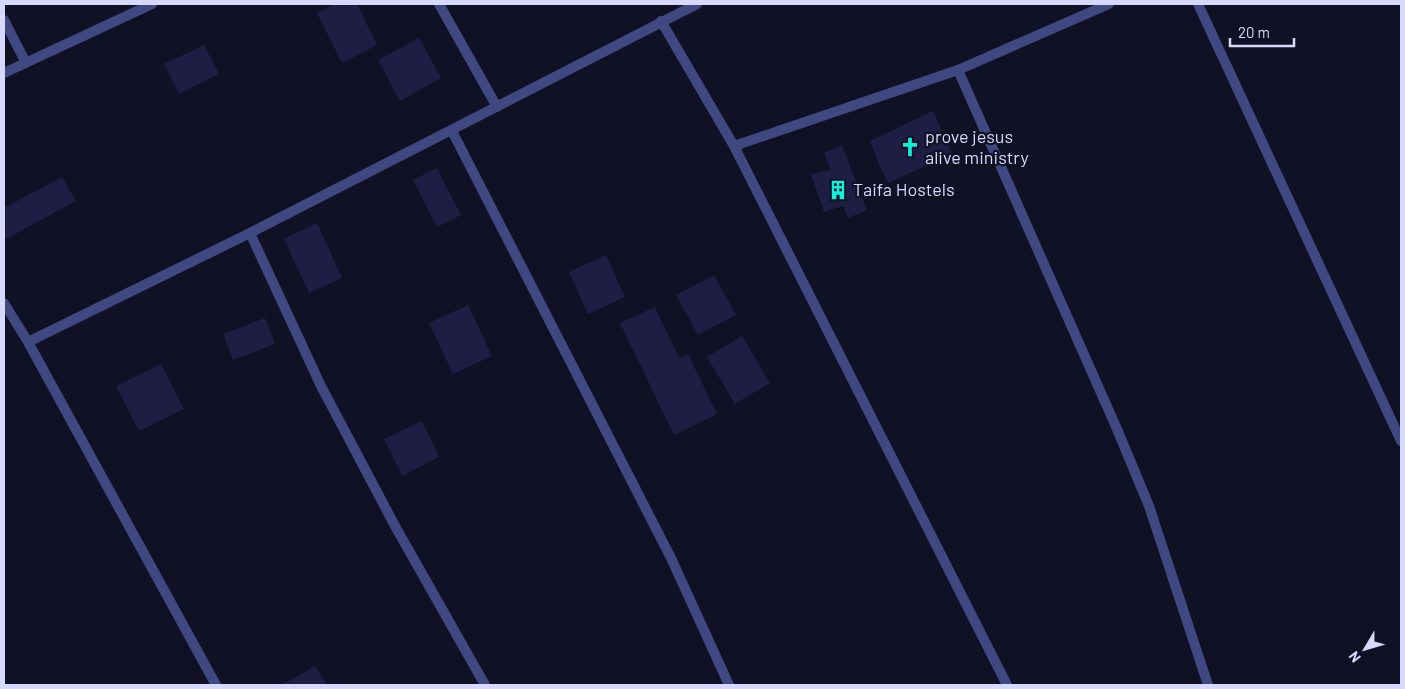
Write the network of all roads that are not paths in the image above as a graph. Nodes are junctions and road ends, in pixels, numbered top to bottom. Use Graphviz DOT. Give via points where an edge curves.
graph roads {
  1 [pos="152,4"];
  2 [pos="439,4"];
  3 [pos="697,4"];
  4 [pos="1109,4"];
  5 [pos="1198,4"];
  6 [pos="4,20"];
  7 [pos="661,21"];
  8 [pos="26,63"];
  9 [pos="958,70"];
  10 [pos="4,73"];
  11 [pos="497,106"];
  12 [pos="452,131"];
  13 [pos="734,146"];
  14 [pos="250,233"];
  15 [pos="4,303"];
  16 [pos="28,342"];
  17 [pos="1401,441"];
  18 [pos="216,685"];
  19 [pos="486,685"];
  20 [pos="728,685"];
  21 [pos="1007,685"];
  22 [pos="1208,685"];
  1 -- 8 [label="street"];
  2 -- 11 [label="street"];
  3 -- 7 [label="street"];
  4 -- 9 [label="street"];
  5 -- 17 [label="street"];
  6 -- 8 [label="street"];
  7 -- 11 [label="street"];
  7 -- 13 [label="street"];
  8 -- 10 [label="street"];
  9 -- 13 [label="street"];
  9 -- 22 [label="street" via="1145,497"];
  11 -- 12 [label="street"];
  12 -- 14 [label="street"];
  12 -- 20 [label="street" via="671,558"];
  13 -- 21 [label="street"];
  14 -- 16 [label="street"];
  14 -- 19 [label="street" via="321,386 395,526"];
  15 -- 16 [label="street"];
  16 -- 18 [label="street"];
}
